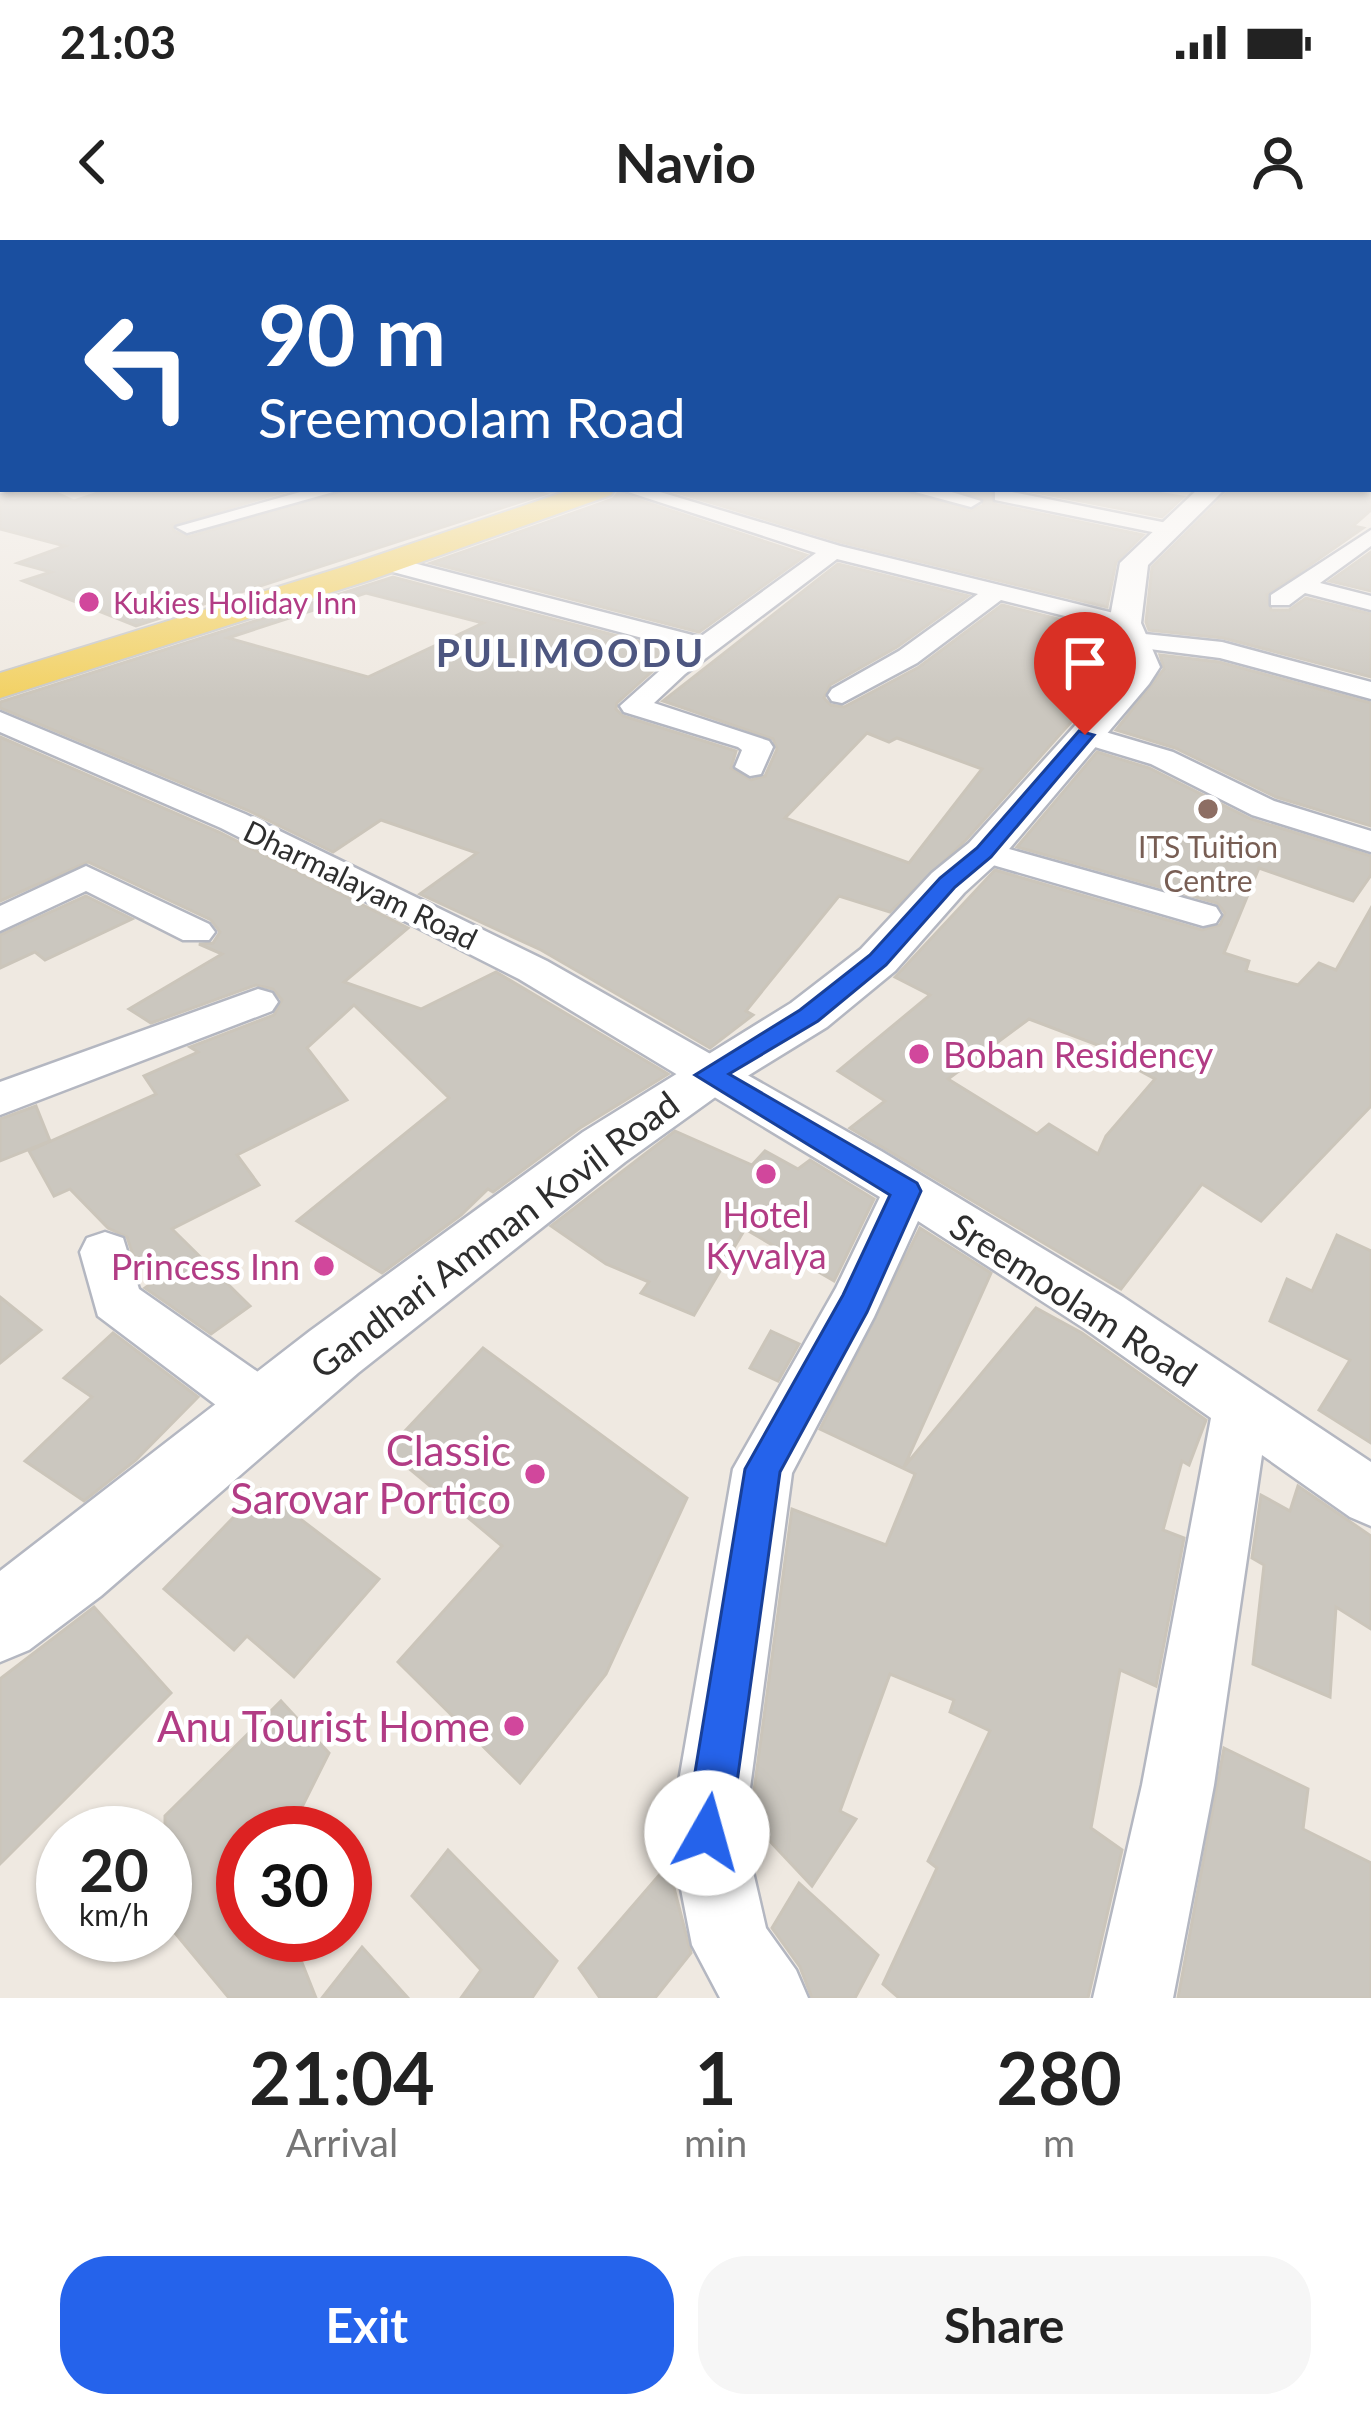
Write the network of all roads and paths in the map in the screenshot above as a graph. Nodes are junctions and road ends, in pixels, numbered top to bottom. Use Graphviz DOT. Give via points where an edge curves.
graph roads {
  1 [pos="421,535"];
  2 [pos="468,535"];
  3 [pos="780,535"];
  4 [pos="1161,535"];
  5 [pos="1371,536"];
  6 [pos="833,551"];
  7 [pos="386,563"];
  8 [pos="1301,585"];
  9 [pos="996,592"];
  10 [pos="1280,600"];
  11 [pos="1371,603"];
  12 [pos="1130,632"];
  13 [pos="704,646"];
  14 [pos="0,668"];
  15 [pos="0,686"];
  16 [pos="1371,691"];
  17 [pos="842,694"];
  18 [pos="0,721"];
  19 [pos="1085,735"];
  20 [pos="750,767"];
  21 [pos="1371,842"];
  22 [pos="984,853"];
  23 [pos="1203,915"];
  24 [pos="0,920"];
  25 [pos="196,932"];
  26 [pos="258,1002"];
  27 [pos="709,1075"];
  28 [pos="0,1100"];
  29 [pos="907,1191"];
  30 [pos="105,1252"];
  31 [pos="1241,1408"];
  32 [pos="265,1409"];
  33 [pos="1371,1497"];
  34 [pos="0,1622"];
  35 [pos="768,1998"];
  36 [pos="1133,1998"];
  1 -- 14 [label="main road"];
  2 -- 7 [label="main road"];
  3 -- 6 [label="street"];
  4 -- 12 [label="street, Gandhari Amman Kovil Road" via="1134,562"];
  5 -- 8 [label="street"];
  6 -- 9 [label="street"];
  6 -- 13 [label="street"];
  7 -- 13 [label="street"];
  7 -- 15 [label="main road"];
  8 -- 10 [label="street"];
  8 -- 11 [label="street"];
  9 -- 12 [label="street"];
  9 -- 17 [label="street"];
  12 -- 16 [label="street"];
  12 -- 19 [label="street, Gandhari Amman Kovil Road" via="1143,667"];
  13 -- 20 [label="street" via="634,706 749,741 758,747"];
  18 -- 27 [label="street, Dharmalayam Road" via="233,820 477,942"];
  19 -- 21 [label="street"];
  19 -- 22 [label="street, Gandhari Amman Kovil Road"];
  22 -- 23 [label="street"];
  22 -- 27 [label="street, Gandhari Amman Kovil Road" via="878,960 809,1016"];
  24 -- 25 [label="street" via="86,877"];
  26 -- 28 [label="street"];
  27 -- 29 [label="street, Sreemoolam Road"];
  27 -- 32 [label="street, Gandhari Amman Kovil Road"];
  29 -- 31 [label="street, Sreemoolam Road"];
  29 -- 35 [label="street" via="856,1303 763,1469 707,1833 731,1945"];
  30 -- 32 [label="street" via="116,1301"];
  31 -- 33 [label="street, Sreemoolam Road"];
  31 -- 36 [label="street"];
  32 -- 34 [label="street, Gandhari Amman Kovil Road"];
}
